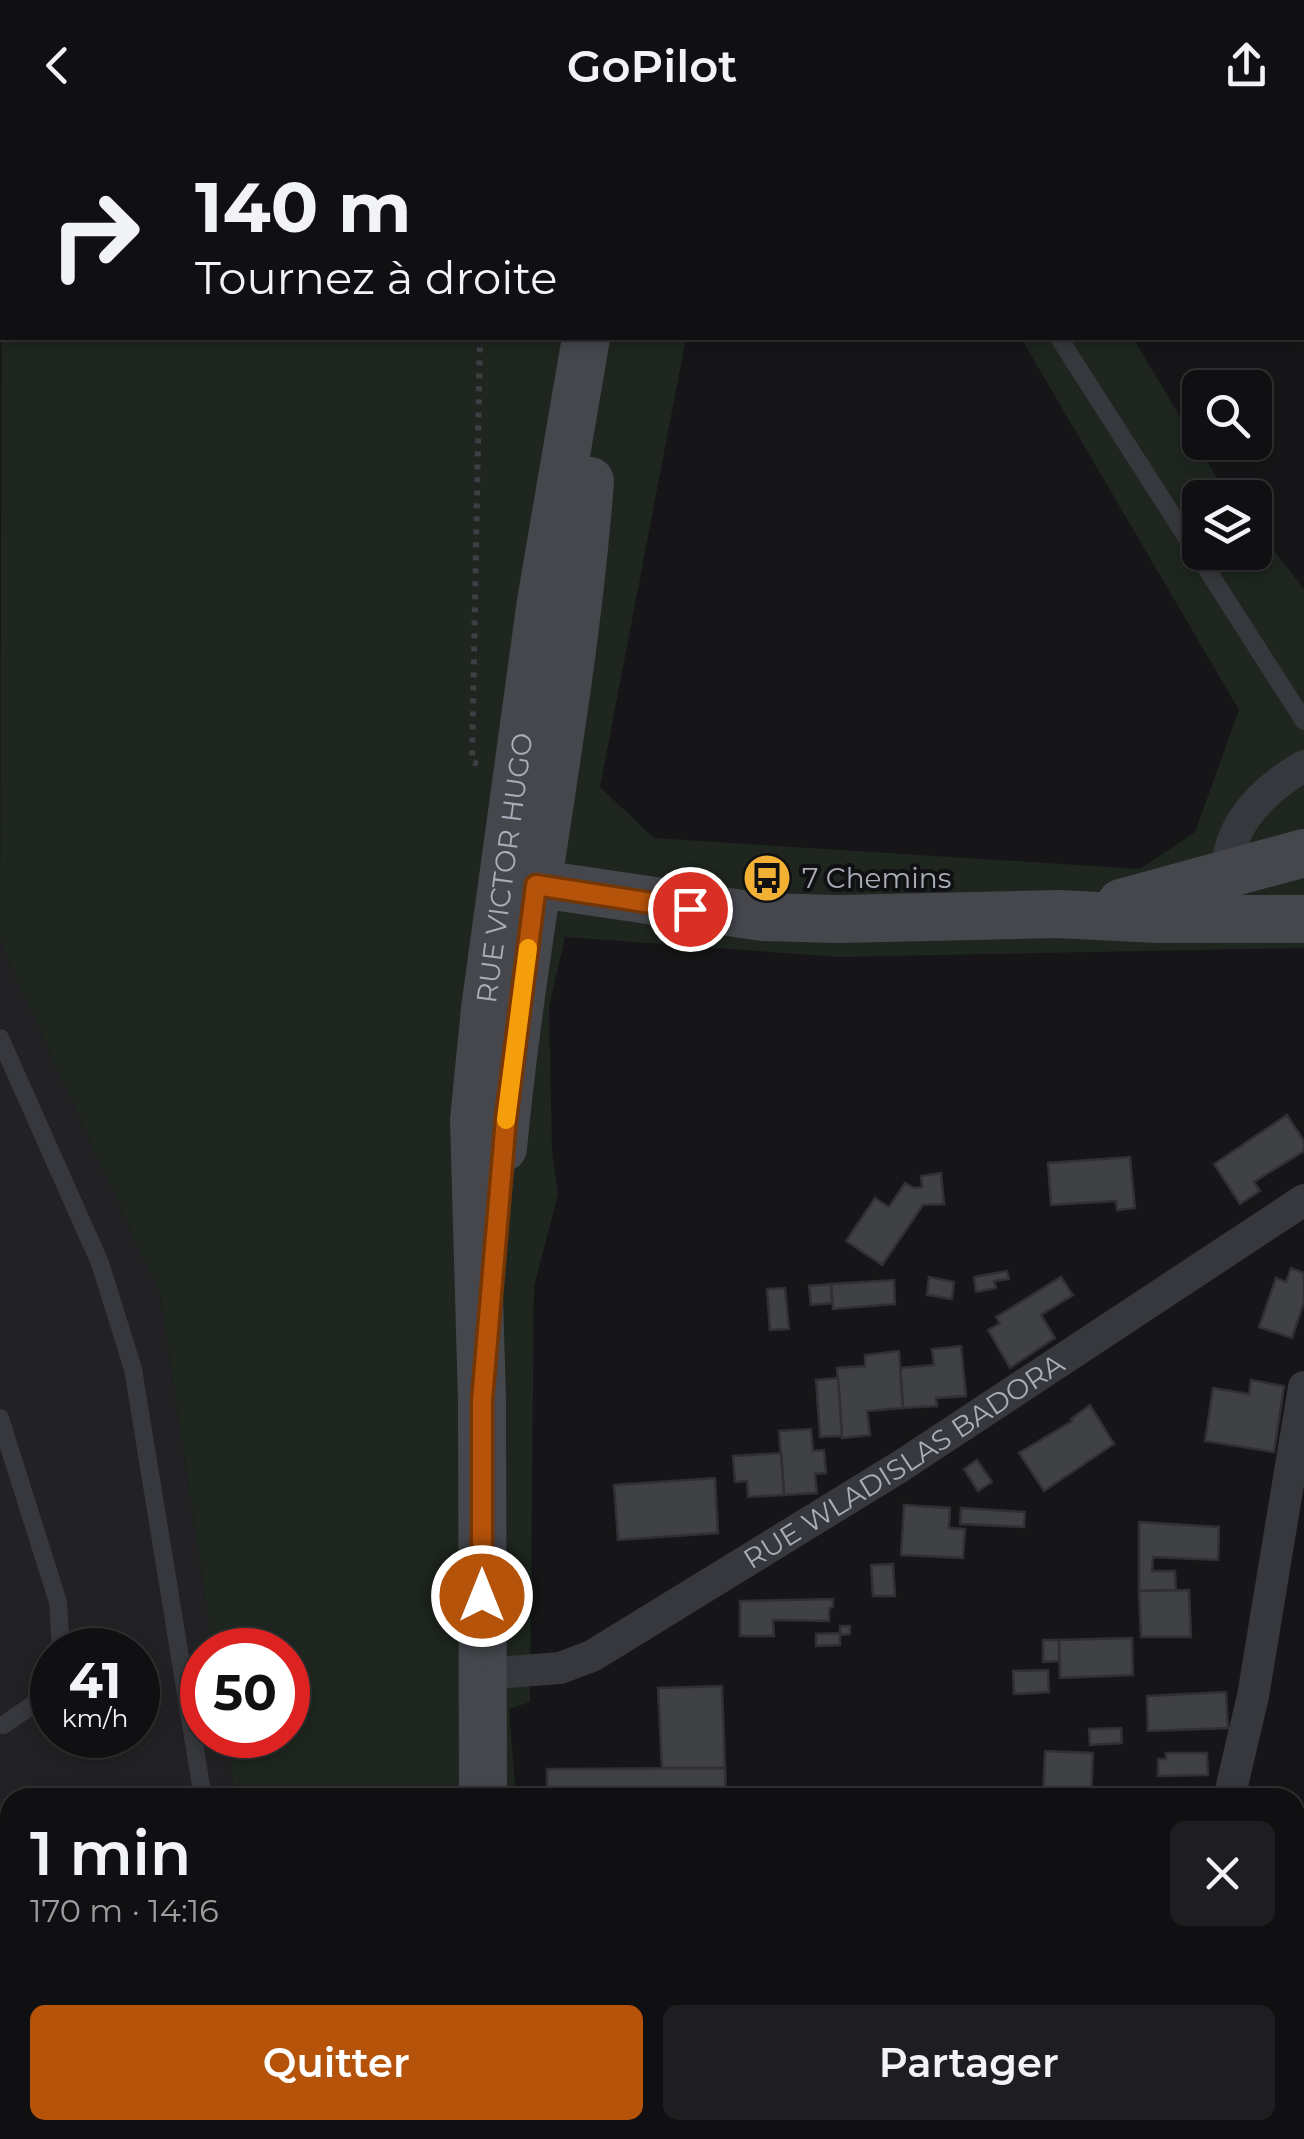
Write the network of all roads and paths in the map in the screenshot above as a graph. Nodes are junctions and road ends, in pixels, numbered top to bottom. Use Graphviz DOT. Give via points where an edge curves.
graph roads {
  1 [pos="480,340"];
  2 [pos="587,340"];
  3 [pos="587,340"];
  4 [pos="1060,340"];
  5 [pos="1304,721"];
  6 [pos="1304,766"];
  7 [pos="516,781"];
  8 [pos="1304,853"];
  9 [pos="1227,872"];
  10 [pos="520,882"];
  11 [pos="1058,914"];
  12 [pos="1284,917"];
  13 [pos="0,1038"];
  14 [pos="1304,1200"];
  15 [pos="1304,1387"];
  16 [pos="0,1418"];
  17 [pos="60,1628"];
  18 [pos="482,1674"];
  19 [pos="30,1707"];
  20 [pos="3,1725"];
  21 [pos="201,1788"];
  22 [pos="482,1788"];
  23 [pos="1231,1788"];
  1 -- 7 [label="path" via="472,762"];
  2 -- 7 [label="main road, RUE VICTOR HUGO"];
  3 -- 10 [label="main road, RUE VICTOR HUGO" via="593,400 575,624"];
  4 -- 5 [label="lane"];
  6 -- 9 [label="street" via="1268,790 1240,823"];
  7 -- 10 [label="main road, RUE VICTOR HUGO"];
  8 -- 9 [label="main road"];
  9 -- 11 [label="main road"];
  9 -- 12 [label="street" via="1231,897"];
  10 -- 11 [label="main road" via="763,918"];
  10 -- 18 [label="main road, RUE VICTOR HUGO" via="482,1401"];
  11 -- 12 [label="main road"];
  13 -- 21 [label="lane" via="100,1263 133,1369"];
  14 -- 18 [label="street, RUE WLADISLAS BADORA" via="870,1486 592,1656 560,1668"];
  15 -- 23 [label="street"];
  16 -- 17 [label="lane" via="58,1602"];
  18 -- 22 [label="main road, RUE VICTOR HUGO"];
  19 -- 20 [label="lane"];
}
